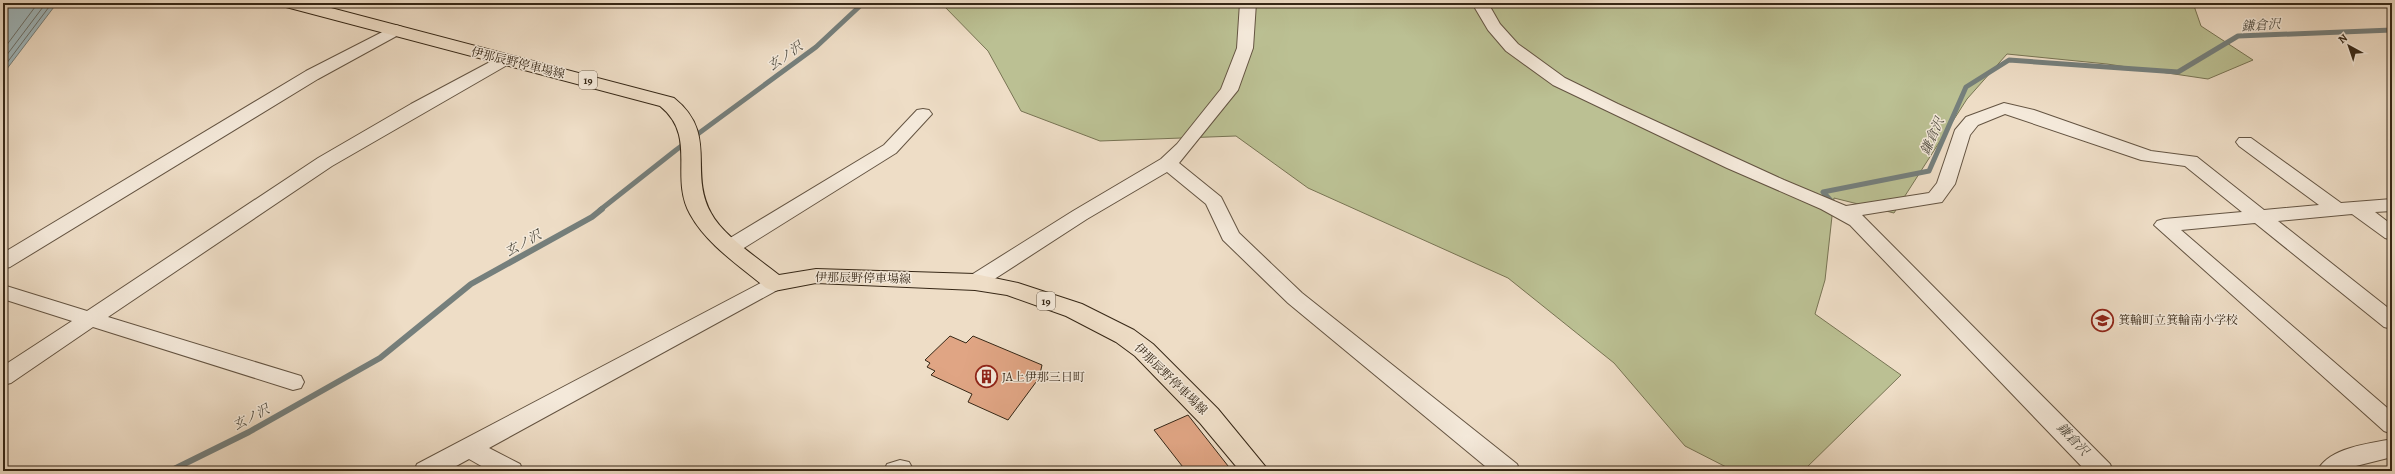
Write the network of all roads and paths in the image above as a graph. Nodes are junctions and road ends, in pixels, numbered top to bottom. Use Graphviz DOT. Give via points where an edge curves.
graph roads {
  1 [pos="292,3"];
  2 [pos="1248,3"];
  3 [pos="1480,3"];
  4 [pos="396,30"];
  5 [pos="503,60"];
  6 [pos="923,114"];
  7 [pos="2245,142"];
  8 [pos="1168,163"];
  9 [pos="2392,205"];
  10 [pos="2346,208"];
  11 [pos="1844,212"];
  12 [pos="2261,217"];
  13 [pos="2392,234"];
  14 [pos="732,246"];
  15 [pos="3,262"];
  16 [pos="975,282"];
  17 [pos="774,283"];
  18 [pos="3,292"];
  19 [pos="91,318"];
  20 [pos="2392,322"];
  21 [pos="3,377"];
  22 [pos="293,382"];
  23 [pos="2392,425"];
  24 [pos="469,448"];
  25 [pos="2392,448"];
  26 [pos="426,471"];
  27 [pos="511,471"];
  28 [pos="896,471"];
  29 [pos="902,471"];
  30 [pos="1256,471"];
  31 [pos="1508,471"];
  32 [pos="2101,471"];
  33 [pos="2329,471"];
  1 -- 4 [label="main road, 伊那辰野停車場線 / 19"];
  2 -- 8 [label="street" via="1245,48 1228,90 1184,148"];
  3 -- 11 [label="street" via="1486,16 1510,45 1570,88 1778,185"];
  4 -- 5 [label="main road, 伊那辰野停車場線 / 19"];
  4 -- 15 [label="street" via="312,75"];
  5 -- 14 [label="main road, 伊那辰野停車場線 / 19" via="630,91 676,107 690,132 690,186 694,201 701,215"];
  5 -- 19 [label="street" via="325,162"];
  6 -- 14 [label="street" via="890,148"];
  7 -- 10 [label="street"];
  8 -- 16 [label="street" via="1080,214"];
  8 -- 31 [label="street" via="1214,201 1230,236 1295,298"];
  9 -- 10 [label="street"];
  10 -- 12 [label="street"];
  10 -- 13 [label="street"];
  11 -- 12 [label="street" via="1935,198 1946,184 1961,134 1972,120 2004,108 2148,156 2190,161"];
  11 -- 32 [label="street" via="1857,221"];
  12 -- 20 [label="street"];
  12 -- 23 [label="street" via="2164,225"];
  14 -- 17 [label="main road, 伊那辰野停車場線 / 19"];
  16 -- 17 [label="main road, 伊那辰野停車場線 / 19" via="816,276"];
  16 -- 30 [label="main road, 伊那辰野停車場線 / 19" via="1010,288 1074,310 1125,336 1144,350 1209,416"];
  17 -- 24 [label="street"];
  18 -- 19 [label="street"];
  19 -- 21 [label="street"];
  19 -- 22 [label="street"];
  24 -- 26 [label="street"];
  24 -- 27 [label="street"];
  25 -- 33 [label="street" via="2350,458"];
  28 -- 29 [label="street"];
}
